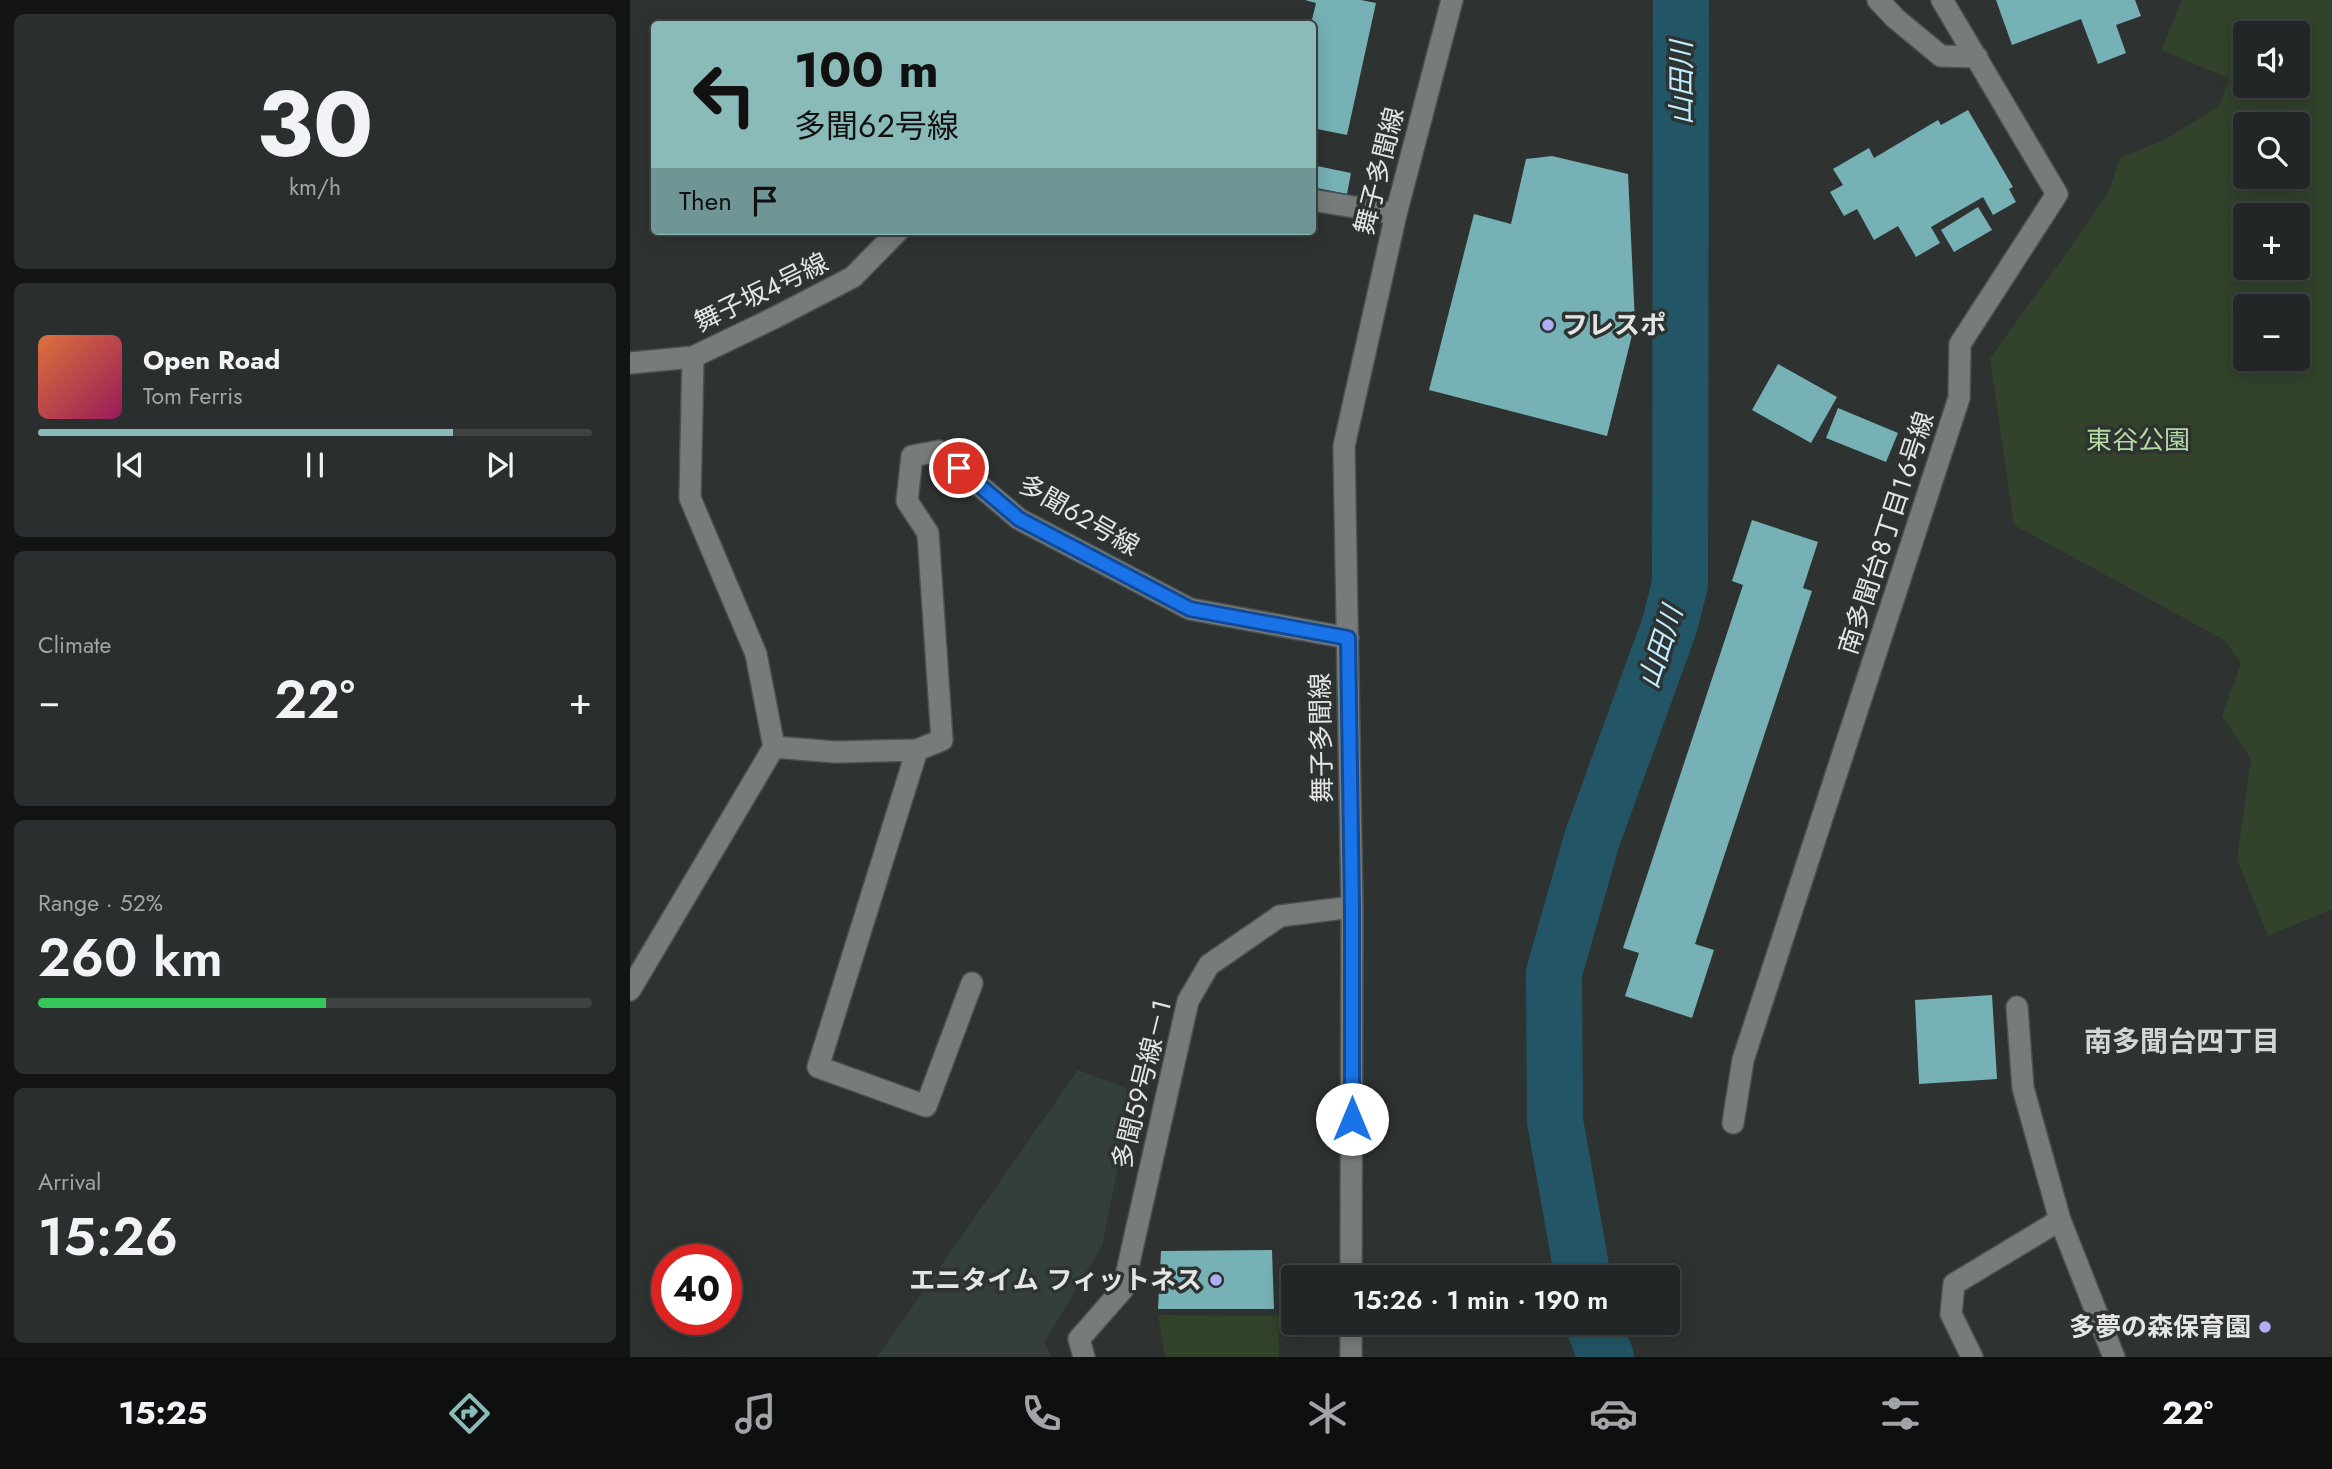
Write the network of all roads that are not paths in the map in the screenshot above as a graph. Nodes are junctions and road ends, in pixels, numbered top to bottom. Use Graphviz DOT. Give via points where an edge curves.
graph roads {
  1 [pos="1452,0"];
  2 [pos="1878,0"];
  3 [pos="1942,0"];
  4 [pos="1977,57"];
  5 [pos="1316,201"];
  6 [pos="1396,214"];
  7 [pos="894,235"];
  8 [pos="693,357"];
  9 [pos="630,363"];
  10 [pos="1348,638"];
  11 [pos="774,747"];
  12 [pos="917,750"];
  13 [pos="1352,907"];
  14 [pos="972,982"];
  15 [pos="630,990"];
  16 [pos="2017,1007"];
  17 [pos="1732,1123"];
  18 [pos="2060,1220"];
  19 [pos="1352,1265"];
  20 [pos="1351,1335"];
  21 [pos="1084,1357"];
  22 [pos="1351,1357"];
  23 [pos="1972,1357"];
  24 [pos="2113,1357"];
  1 -- 6 [label="street, 舞子多聞線"];
  2 -- 4 [label="street" via="1941,56"];
  3 -- 4 [label="street, 南多聞台８丁目１６号線"];
  4 -- 17 [label="street, 南多聞台８丁目１６号線" via="2057,194 1960,344 1959,398 1743,1060"];
  5 -- 6 [label="street"];
  6 -- 10 [label="street, 舞子多聞線" via="1344,446"];
  7 -- 8 [label="street, 舞子坂４号線" via="853,277"];
  8 -- 9 [label="street, 舞子坂４号線"];
  8 -- 11 [label="street" via="690,498 756,654"];
  10 -- 12 [label="street, 多聞６２号線" via="1190,609 1019,519 939,451 912,456 907,501 928,533 942,740"];
  10 -- 13 [label="street, 舞子多聞線"];
  11 -- 12 [label="street" via="835,752"];
  11 -- 15 [label="street"];
  12 -- 14 [label="street" via="818,1067 926,1106"];
  13 -- 19 [label="street, 舞子多聞線"];
  13 -- 21 [label="street, 多聞５９号線－１" via="1280,916 1209,965 1188,1001 1123,1289 1079,1339"];
  16 -- 18 [label="street" via="2023,1088"];
  18 -- 23 [label="street" via="1954,1284 1951,1314"];
  18 -- 24 [label="street"];
  20 -- 22 [label="street"];
}
